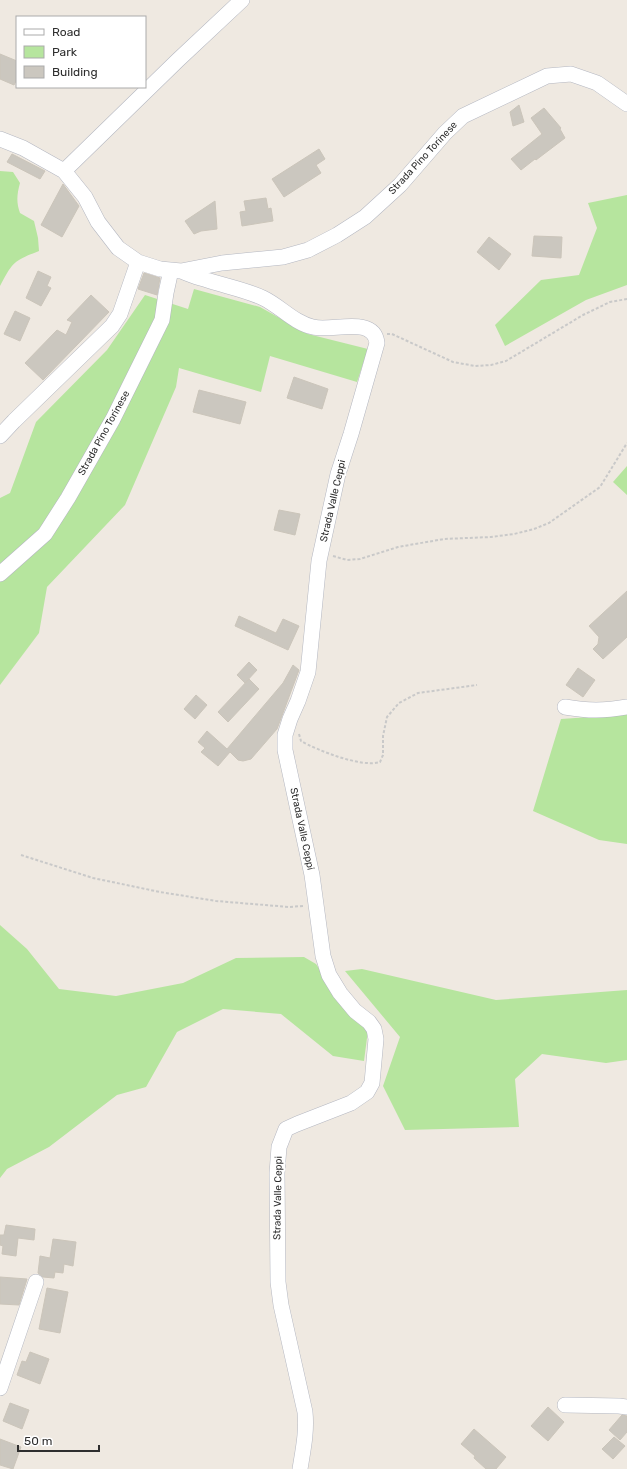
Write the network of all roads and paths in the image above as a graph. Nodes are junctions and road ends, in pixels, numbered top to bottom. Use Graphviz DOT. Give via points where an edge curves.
graph roads {
  1 [pos="242,0"];
  2 [pos="627,104"];
  3 [pos="0,139"];
  4 [pos="64,171"];
  5 [pos="138,262"];
  6 [pos="176,270"];
  7 [pos="627,299"];
  8 [pos="372,333"];
  9 [pos="0,436"];
  10 [pos="627,443"];
  11 [pos="321,552"];
  12 [pos="0,574"];
  13 [pos="477,685"];
  14 [pos="627,707"];
  15 [pos="566,708"];
  16 [pos="297,729"];
  17 [pos="21,855"];
  18 [pos="316,905"];
  19 [pos="36,1282"];
  20 [pos="0,1388"];
  21 [pos="565,1405"];
  22 [pos="627,1407"];
  23 [pos="300,1469"];
  1 -- 4 [label="street"];
  2 -- 6 [label="street, Strada Pino Torinese" via="597,83 571,74 547,76 463,116 400,185 337,236 308,250 283,257"];
  3 -- 4 [label="street, Strada Pino Torinese" via="23,148"];
  4 -- 5 [label="street, Strada Pino Torinese" via="85,197 98,222 118,248"];
  5 -- 6 [label="street, Strada Pino Torinese" via="160,269"];
  5 -- 9 [label="street" via="120,314 112,326"];
  6 -- 8 [label="street" via="264,298 299,322 313,328 363,327"];
  6 -- 12 [label="street, Strada Pino Torinese" via="166,293 162,320 113,419 68,498 45,534"];
  7 -- 8 [label="path" via="610,302 583,315 506,361 491,365 475,366 453,362 392,334"];
  8 -- 11 [label="street, Strada Valle Ceppi" via="376,338 376,349 338,474"];
  10 -- 11 [label="path" via="600,487 549,523 534,529 491,537 444,539 398,547 360,559 347,560"];
  11 -- 18 [label="street, Strada Valle Ceppi" via="308,672 285,735 285,750"];
  13 -- 16 [label="path" via="418,693 399,703 387,717 383,755 380,762 374,764 312,747 301,740"];
  14 -- 15 [label="street" via="585,711"];
  17 -- 18 [label="path" via="93,878 167,893 223,902 289,907"];
  18 -- 23 [label="street, Strada Valle Ceppi" via="323,956 329,975 355,1011 369,1022 376,1039 372,1083 367,1092 351,1103 286,1129 279,1147 278,1282 305,1412 305,1439"];
  19 -- 20 [label="street"];
  21 -- 22 [label="street"];
}
